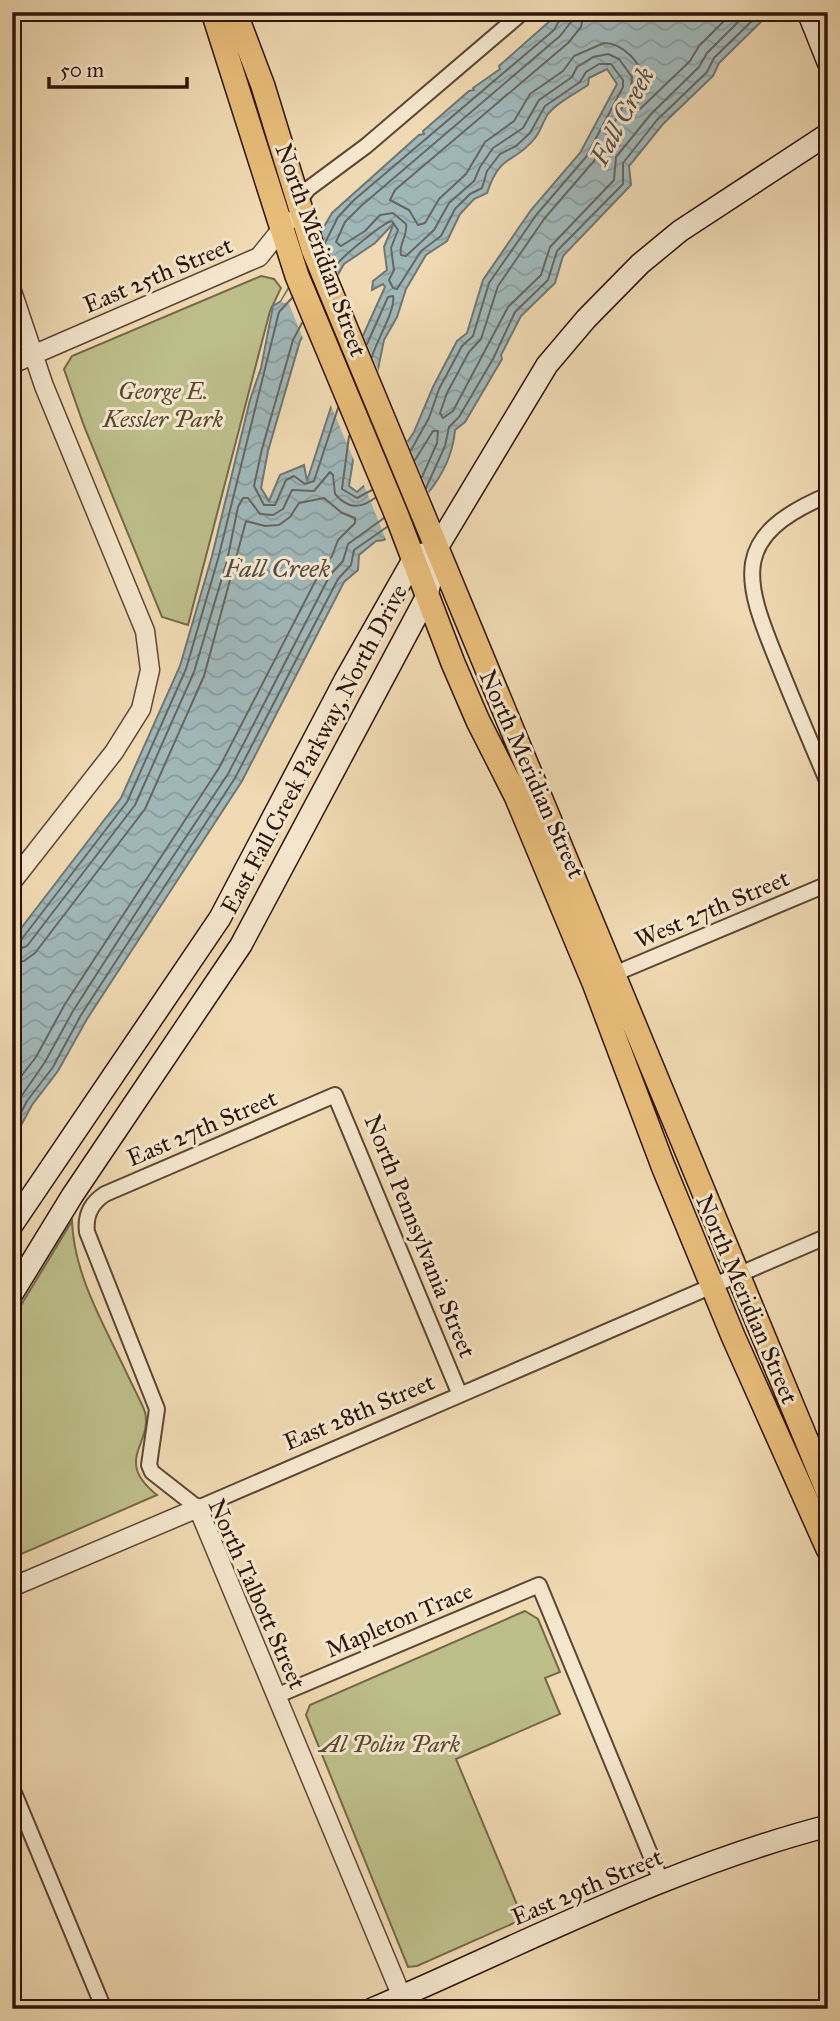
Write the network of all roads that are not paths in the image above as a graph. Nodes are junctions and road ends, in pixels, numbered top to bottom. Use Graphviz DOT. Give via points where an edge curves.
graph roads {
  1 [pos="212,12"];
  2 [pos="235,12"];
  3 [pos="808,12"];
  4 [pos="518,14"];
  5 [pos="826,58"];
  6 [pos="828,134"];
  7 [pos="299,201"];
  8 [pos="282,230"];
  9 [pos="12,292"];
  10 [pos="33,355"];
  11 [pos="12,364"];
  12 [pos="828,495"];
  13 [pos="438,546"];
  14 [pos="413,560"];
  15 [pos="427,596"];
  16 [pos="828,783"];
  17 [pos="12,882"];
  18 [pos="828,884"];
  19 [pos="614,974"];
  20 [pos="335,1095"];
  21 [pos="91,1208"];
  22 [pos="12,1226"];
  23 [pos="828,1236"];
  24 [pos="726,1280"];
  25 [pos="12,1294"];
  26 [pos="460,1395"];
  27 [pos="828,1492"];
  28 [pos="198,1508"];
  29 [pos="828,1549"];
  30 [pos="12,1587"];
  31 [pos="276,1696"];
  32 [pos="12,1788"];
  33 [pos="828,1826"];
  34 [pos="662,1883"];
  35 [pos="405,2002"];
  36 [pos="104,2009"];
  37 [pos="372,2009"];
  1 -- 8 [label="main road, North Meridian Street"];
  2 -- 7 [label="main road, North Meridian Street"];
  3 -- 5 [label="main road"];
  4 -- 7 [label="street"];
  6 -- 13 [label="main road" via="680,231 586,318 547,365"];
  7 -- 8 [label="street, East 25th Street"];
  7 -- 13 [label="main road, North Meridian Street" via="313,249"];
  8 -- 10 [label="street, East 25th Street" via="259,257"];
  8 -- 14 [label="main road, North Meridian Street"];
  9 -- 10 [label="street"];
  10 -- 11 [label="street, East 25th Street"];
  10 -- 17 [label="street" via="145,631 150,670 145,698 124,736"];
  12 -- 16 [label="street" via="796,509 772,528 750,576 759,617"];
  13 -- 14 [label="main road, East Fall Creek Parkway, North Drive"];
  13 -- 15 [label="main road, East Fall Creek Parkway, North Drive"];
  13 -- 19 [label="main road, North Meridian Street"];
  14 -- 15 [label="main road, North Meridian Street"];
  14 -- 22 [label="main road, East Fall Creek Parkway, North Drive" via="220,918"];
  15 -- 24 [label="main road, North Meridian Street" via="585,961 663,1166"];
  15 -- 25 [label="main road, East Fall Creek Parkway, North Drive" via="241,946 72,1196"];
  18 -- 19 [label="street, West 27th Street"];
  19 -- 24 [label="main road, North Meridian Street"];
  20 -- 21 [label="street, East 27th Street" via="105,1194"];
  20 -- 26 [label="street, North Pennsylvania Street"];
  21 -- 28 [label="street, North Talbott Street" via="86,1224 95,1255 157,1409 149,1465"];
  23 -- 24 [label="street, East 28th Street"];
  24 -- 26 [label="street, East 28th Street"];
  24 -- 27 [label="main road, North Meridian Street"];
  24 -- 29 [label="main road, North Meridian Street"];
  26 -- 28 [label="street, East 28th Street"];
  28 -- 30 [label="street, East 28th Street"];
  28 -- 31 [label="street, North Talbott Street"];
  31 -- 34 [label="street, Mapleton Trace" via="539,1585"];
  31 -- 35 [label="street, North Talbott Street"];
  32 -- 36 [label="street"];
  33 -- 34 [label="main road, East 29th Street" via="742,1851"];
  34 -- 35 [label="main road, East 29th Street"];
  35 -- 37 [label="main road, East 29th Street"];
}
